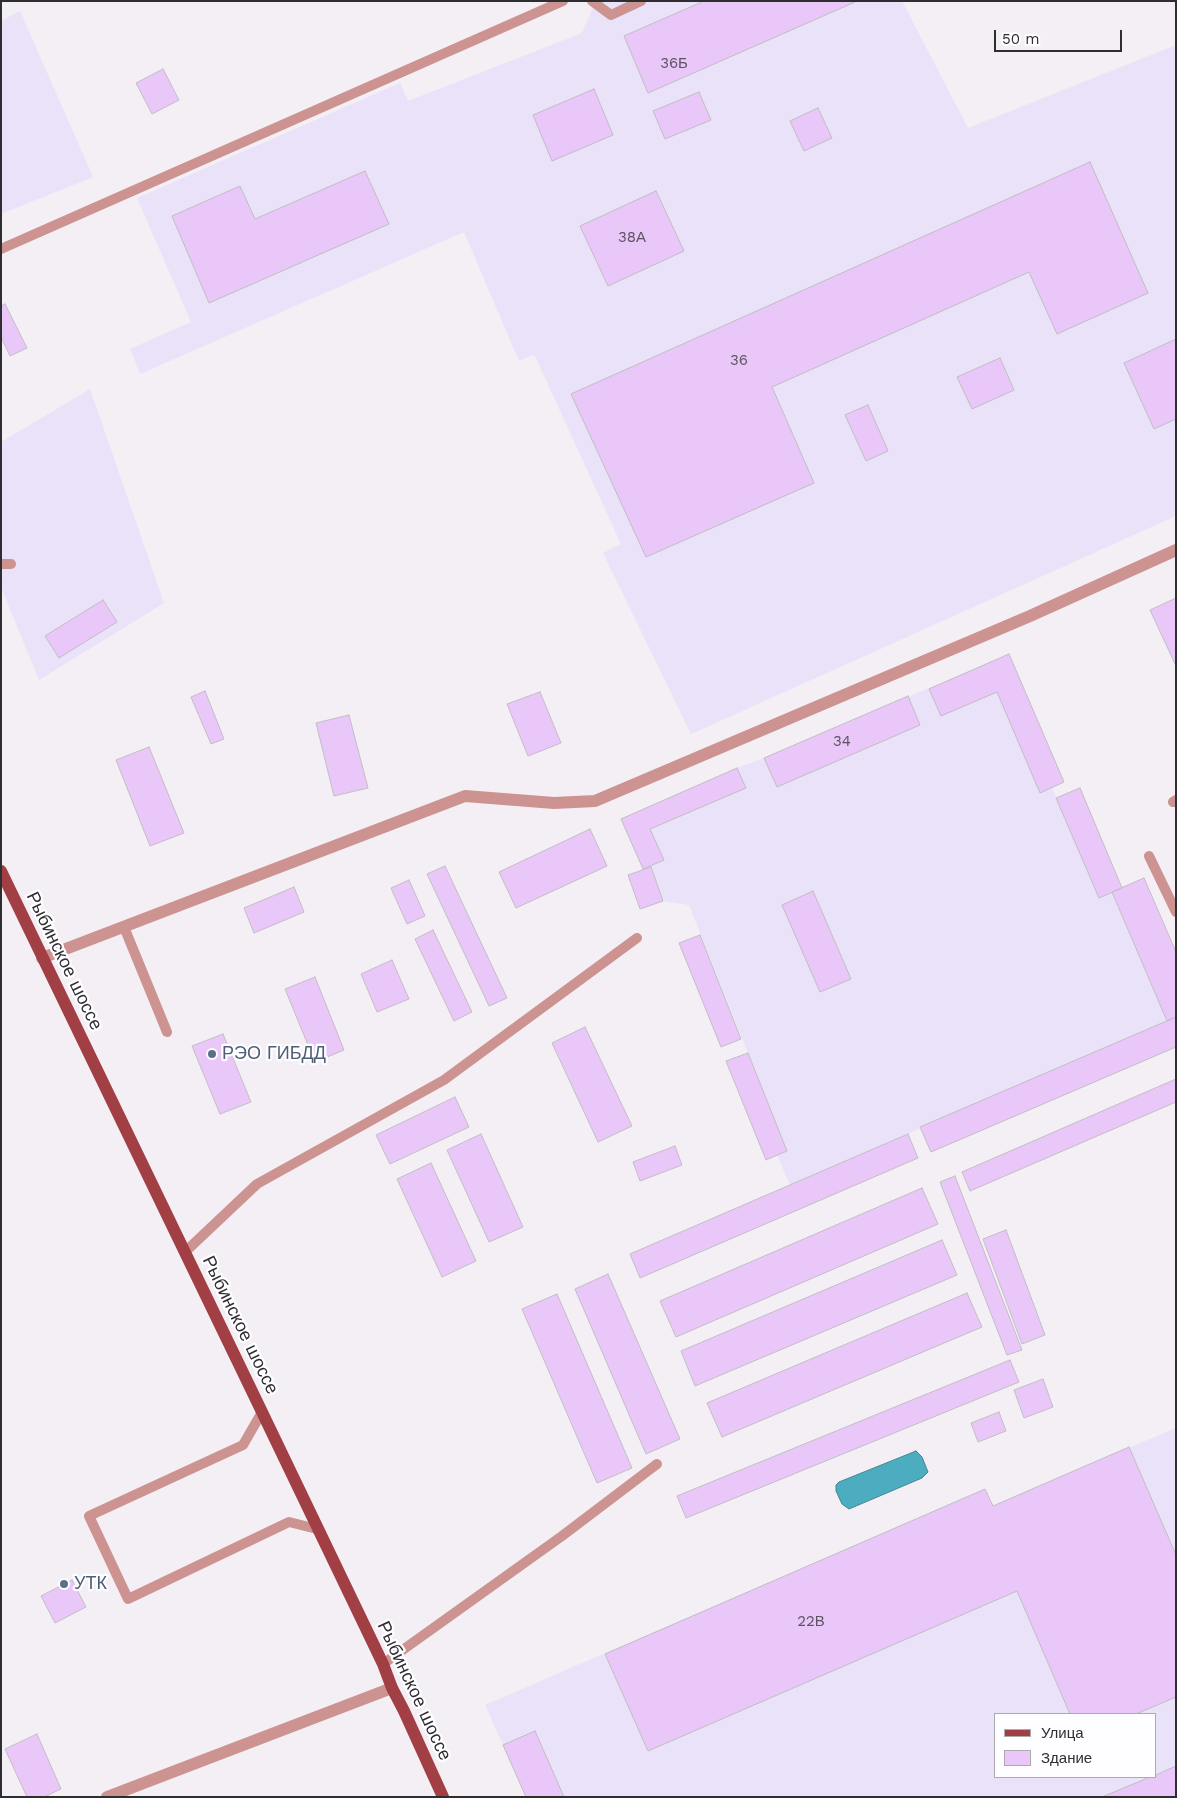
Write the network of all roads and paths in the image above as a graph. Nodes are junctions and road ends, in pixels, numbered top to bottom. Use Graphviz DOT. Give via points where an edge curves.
graph roads {
  1 [pos="563,1"];
  2 [pos="592,1"];
  3 [pos="641,1"];
  4 [pos="1,249"];
  5 [pos="1176,550"];
  6 [pos="1149,856"];
  7 [pos="1,871"];
  8 [pos="1176,912"];
  9 [pos="124,926"];
  10 [pos="637,938"];
  11 [pos="42,958"];
  12 [pos="167,1032"];
  13 [pos="185,1252"];
  14 [pos="262,1412"];
  15 [pos="656,1464"];
  16 [pos="318,1529"];
  17 [pos="383,1664"];
  18 [pos="392,1688"];
  19 [pos="107,1797"];
  20 [pos="443,1797"];
  1 -- 4 [label="lane"];
  2 -- 3 [label="lane" via="611,15"];
  5 -- 9 [label="street" via="1030,616 595,801 554,803 465,796"];
  6 -- 8 [label="lane"];
  7 -- 11 [label="main road, Рыбинское шоссе"];
  9 -- 11 [label="street"];
  9 -- 12 [label="lane"];
  10 -- 13 [label="lane" via="444,1080 257,1184"];
  11 -- 13 [label="main road, Рыбинское шоссе"];
  13 -- 14 [label="main road, Рыбинское шоссе"];
  14 -- 16 [label="main road, Рыбинское шоссе"];
  14 -- 16 [label="lane" via="243,1445 90,1516 128,1599 289,1522"];
  15 -- 17 [label="lane" via="562,1536"];
  16 -- 17 [label="main road, Рыбинское шоссе"];
  17 -- 18 [label="main road, Рыбинское шоссе"];
  18 -- 19 [label="street"];
  18 -- 20 [label="main road, Рыбинское шоссе"];
}
